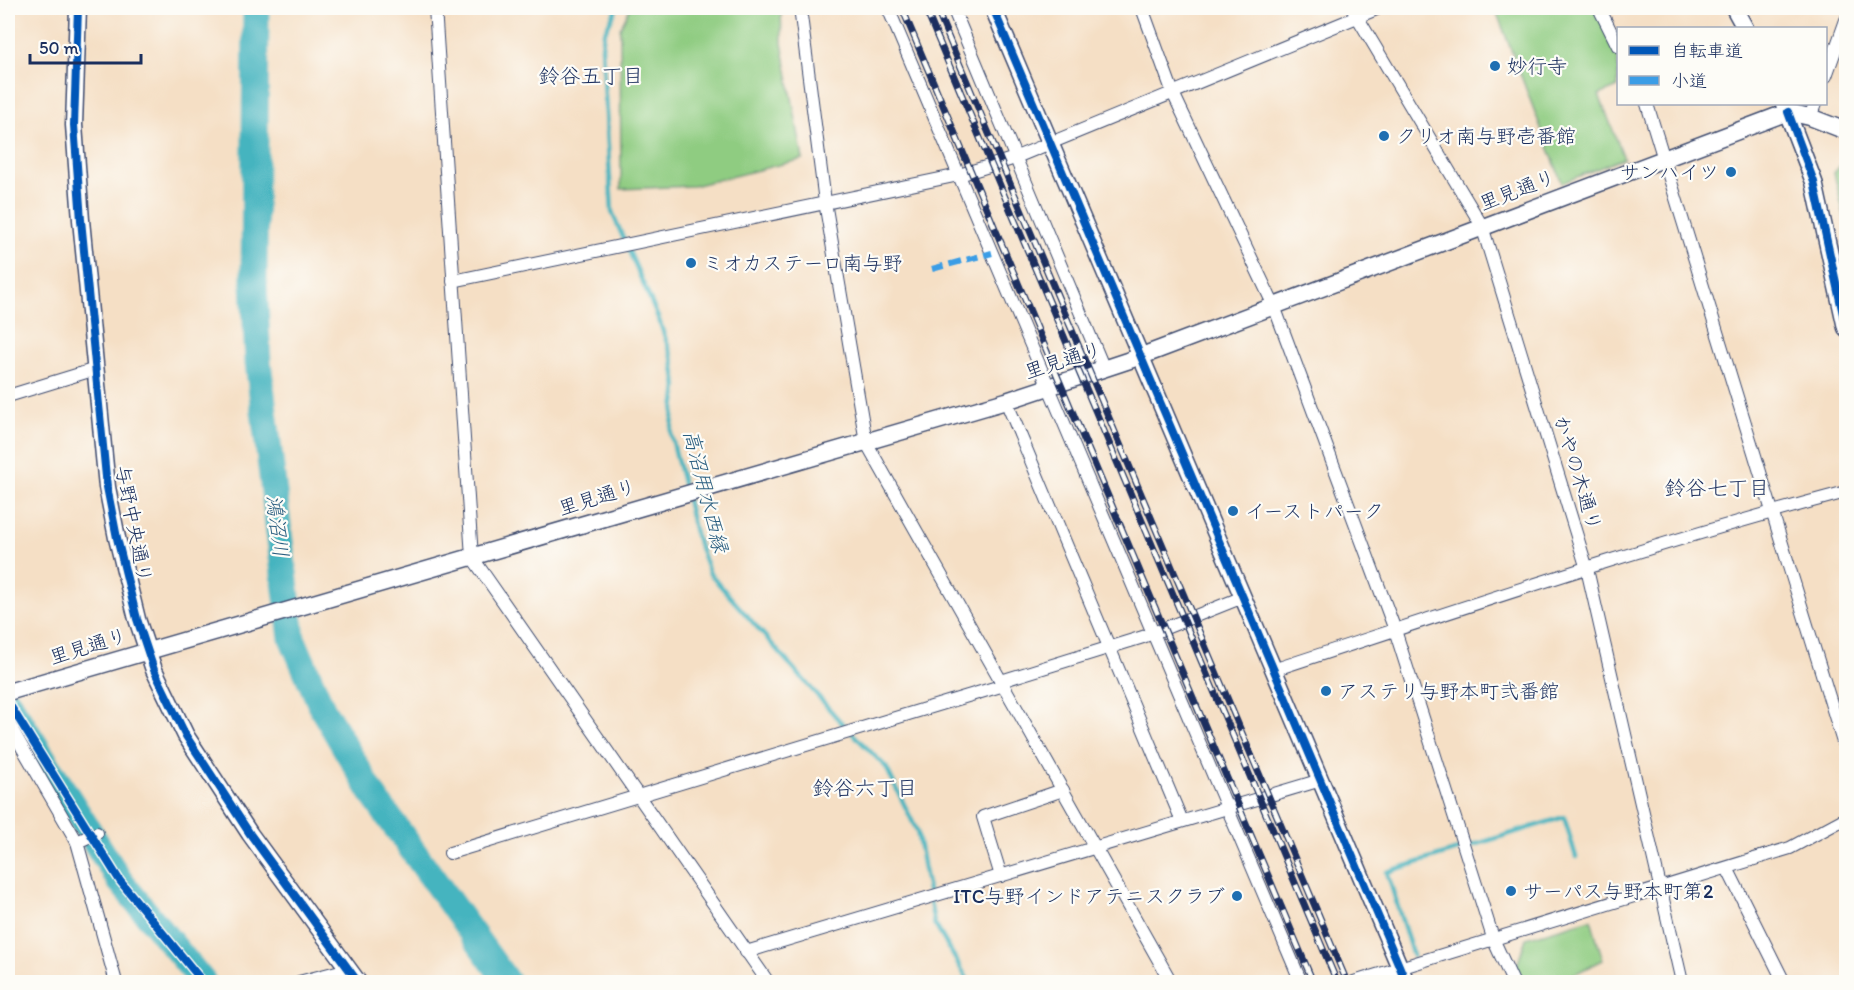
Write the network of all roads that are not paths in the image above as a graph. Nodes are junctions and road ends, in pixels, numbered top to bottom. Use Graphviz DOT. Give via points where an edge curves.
graph roads {
  1 [pos="78,8"];
  2 [pos="435,8"];
  3 [pos="800,8"];
  4 [pos="888,8"];
  5 [pos="953,8"];
  6 [pos="993,8"];
  7 [pos="1142,8"];
  8 [pos="1379,8"];
  9 [pos="1599,8"];
  10 [pos="1734,8"];
  11 [pos="1355,12"];
  12 [pos="1846,20"];
  13 [pos="1744,27"];
  14 [pos="1617,44"];
  15 [pos="1827,73"];
  16 [pos="1173,93"];
  17 [pos="1647,105"];
  18 [pos="1786,108"];
  19 [pos="1813,110"];
  20 [pos="1846,131"];
  21 [pos="1050,144"];
  22 [pos="1665,157"];
  23 [pos="1014,158"];
  24 [pos="959,175"];
  25 [pos="825,202"];
  26 [pos="1482,226"];
  27 [pos="453,282"];
  28 [pos="1274,306"];
  29 [pos="1846,328"];
  30 [pos="1139,357"];
  31 [pos="96,369"];
  32 [pos="1104,369"];
  33 [pos="1048,387"];
  34 [pos="8,396"];
  35 [pos="1006,401"];
  36 [pos="866,442"];
  37 [pos="1846,492"];
  38 [pos="1773,512"];
  39 [pos="472,557"];
  40 [pos="1587,569"];
  41 [pos="1244,597"];
  42 [pos="1395,630"];
  43 [pos="1153,633"];
  44 [pos="1109,646"];
  45 [pos="146,650"];
  46 [pos="1273,670"];
  47 [pos="1003,683"];
  48 [pos="9,692"];
  49 [pos="8,723"];
  50 [pos="1846,752"];
  51 [pos="1321,780"];
  52 [pos="1063,790"];
  53 [pos="638,796"];
  54 [pos="1227,808"];
  55 [pos="1846,818"];
  56 [pos="1182,821"];
  57 [pos="1095,847"];
  58 [pos="450,853"];
  59 [pos="1727,868"];
  60 [pos="1001,876"];
  61 [pos="1660,889"];
  62 [pos="1494,941"];
  63 [pos="746,952"];
  64 [pos="1403,975"];
  65 [pos="353,976"];
  66 [pos="116,982"];
  67 [pos="299,982"];
  68 [pos="768,982"];
  69 [pos="1172,982"];
  70 [pos="1301,982"];
  71 [pos="1354,982"];
  72 [pos="1513,982"];
  73 [pos="1682,982"];
  74 [pos="1784,982"];
  1 -- 31 [label="street, 与野中央通り" via="74,125"];
  2 -- 27 [label="street"];
  3 -- 25 [label="street"];
  4 -- 24 [label="street"];
  5 -- 23 [label="street"];
  6 -- 21 [label="street"];
  7 -- 16 [label="street"];
  8 -- 11 [label="street"];
  9 -- 14 [label="street"];
  10 -- 13 [label="street"];
  11 -- 16 [label="street"];
  11 -- 26 [label="street, かやの木通り"];
  12 -- 15 [label="street"];
  16 -- 21 [label="street"];
  16 -- 28 [label="street"];
  17 -- 22 [label="street"];
  18 -- 19 [label="street"];
  18 -- 22 [label="street, 里見通り"];
  18 -- 29 [label="street" via="1814,182"];
  19 -- 20 [label="street"];
  21 -- 23 [label="street"];
  21 -- 30 [label="street"];
  22 -- 26 [label="street, 里見通り"];
  22 -- 38 [label="street"];
  23 -- 24 [label="street"];
  23 -- 32 [label="street"];
  24 -- 25 [label="street"];
  24 -- 33 [label="street"];
  25 -- 27 [label="street"];
  25 -- 36 [label="street"];
  26 -- 28 [label="street, 里見通り"];
  26 -- 40 [label="street, かやの木通り"];
  27 -- 39 [label="street"];
  28 -- 30 [label="street, 里見通り"];
  28 -- 42 [label="street"];
  30 -- 32 [label="street, 里見通り"];
  30 -- 41 [label="street"];
  31 -- 34 [label="street"];
  31 -- 45 [label="street, 与野中央通り" via="107,487"];
  32 -- 33 [label="street, 里見通り"];
  33 -- 35 [label="street, 里見通り"];
  33 -- 43 [label="street"];
  35 -- 36 [label="street, 里見通り"];
  35 -- 44 [label="street"];
  36 -- 39 [label="street, 里見通り"];
  36 -- 47 [label="street"];
  37 -- 38 [label="street"];
  38 -- 40 [label="street"];
  38 -- 50 [label="street"];
  39 -- 45 [label="street, 里見通り"];
  39 -- 53 [label="street"];
  40 -- 42 [label="street"];
  40 -- 61 [label="street, かやの木通り"];
  41 -- 43 [label="street"];
  41 -- 46 [label="street"];
  42 -- 46 [label="street"];
  42 -- 62 [label="street"];
  43 -- 44 [label="street"];
  43 -- 54 [label="street"];
  44 -- 47 [label="street"];
  44 -- 56 [label="street"];
  45 -- 48 [label="street, 里見通り"];
  45 -- 65 [label="street, 与野中央通り" via="173,712 214,782"];
  46 -- 51 [label="street"];
  47 -- 52 [label="street"];
  47 -- 53 [label="street"];
  49 -- 66 [label="street" via="87,838"];
  51 -- 54 [label="street"];
  51 -- 64 [label="street"];
  52 -- 57 [label="street"];
  52 -- 60 [label="street" via="983,817"];
  53 -- 58 [label="street"];
  53 -- 63 [label="street"];
  54 -- 56 [label="street"];
  54 -- 70 [label="street"];
  55 -- 59 [label="street" via="1790,848"];
  56 -- 57 [label="street"];
  57 -- 60 [label="street"];
  57 -- 69 [label="street"];
  59 -- 61 [label="street"];
  59 -- 74 [label="street"];
  60 -- 63 [label="street"];
  61 -- 62 [label="street"];
  61 -- 73 [label="street, かやの木通り"];
  62 -- 64 [label="street"];
  62 -- 72 [label="street"];
  63 -- 68 [label="street"];
  64 -- 71 [label="street"];
  65 -- 67 [label="street"];
}
